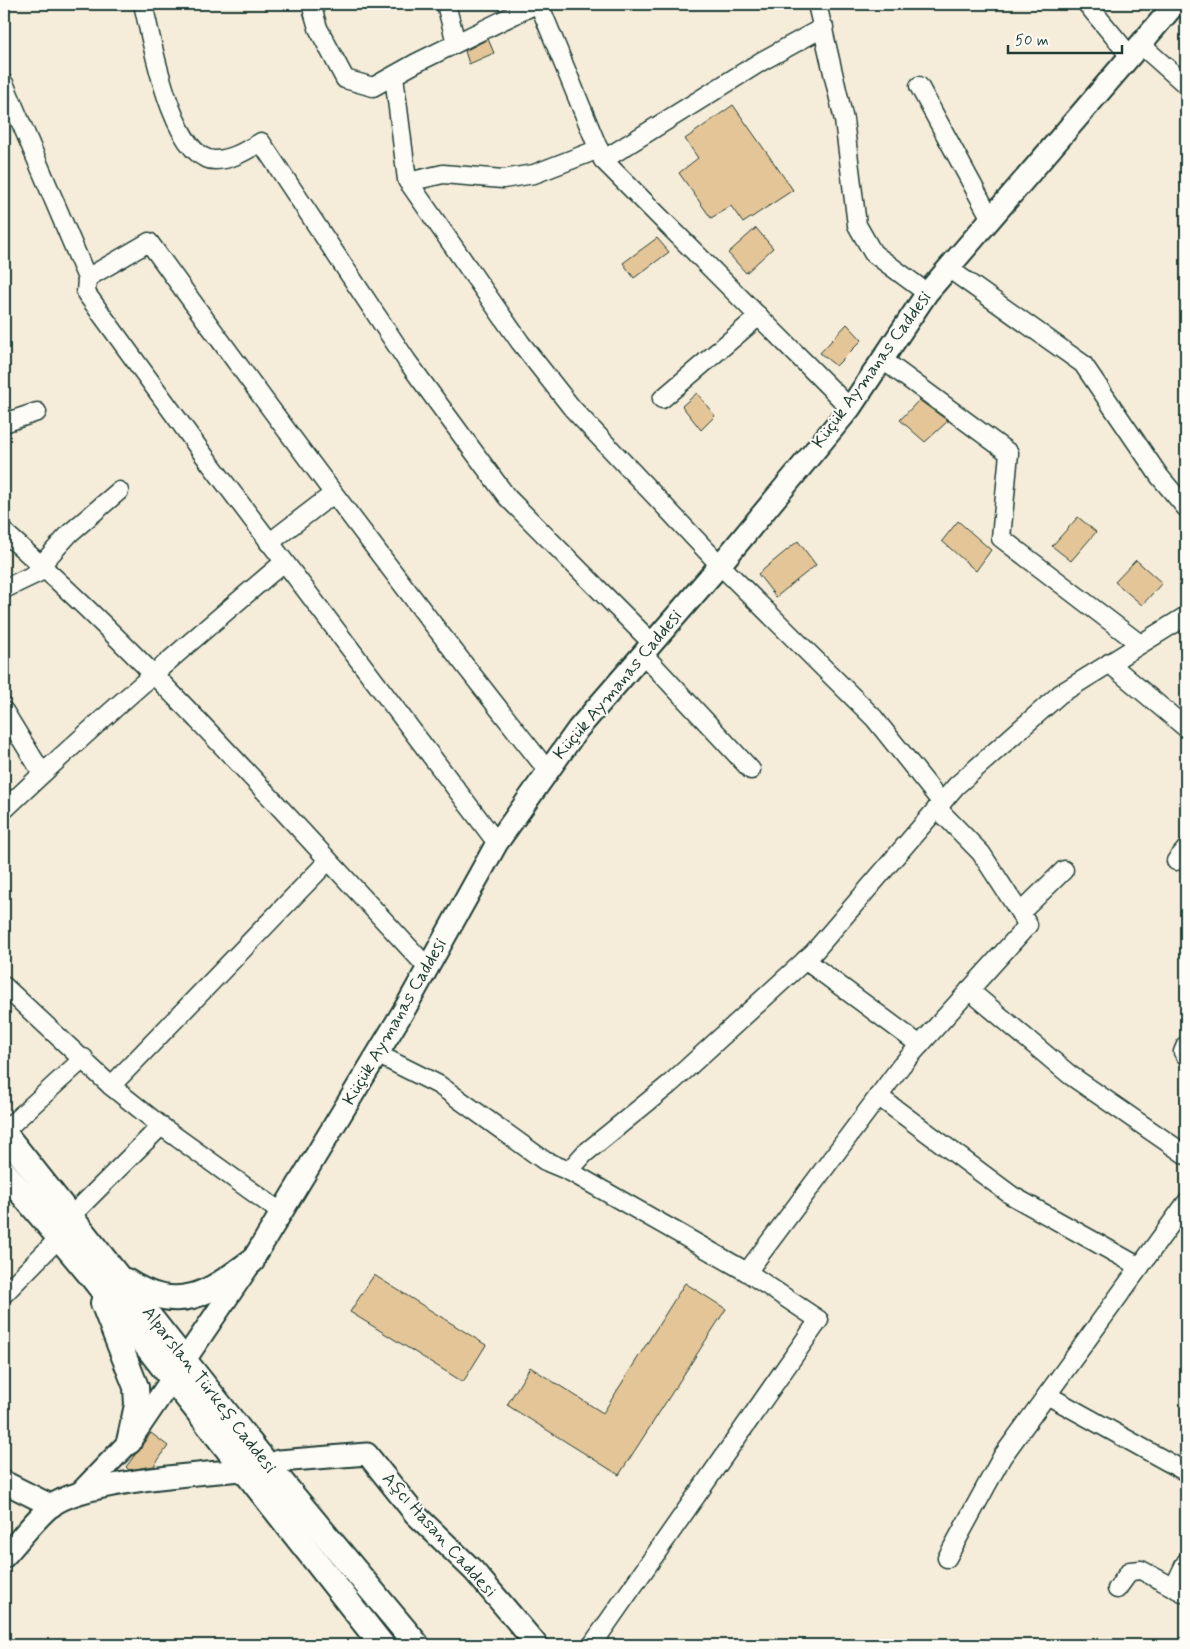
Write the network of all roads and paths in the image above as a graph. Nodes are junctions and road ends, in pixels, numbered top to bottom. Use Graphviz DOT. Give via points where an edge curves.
graph roads {
  1 [pos="143,4"];
  2 [pos="311,4"];
  3 [pos="446,4"];
  4 [pos="537,4"];
  5 [pos="817,4"];
  6 [pos="1087,4"];
  7 [pos="1175,4"];
  8 [pos="824,26"];
  9 [pos="456,43"];
  10 [pos="1135,50"];
  11 [pos="394,76"];
  12 [pos="4,83"];
  13 [pos="1186,85"];
  14 [pos="920,86"];
  15 [pos="601,155"];
  16 [pos="408,182"];
  17 [pos="990,219"];
  18 [pos="948,268"];
  19 [pos="86,278"];
  20 [pos="928,293"];
  21 [pos="759,316"];
  22 [pos="883,360"];
  23 [pos="662,399"];
  24 [pos="850,408"];
  25 [pos="37,412"];
  26 [pos="4,423"];
  27 [pos="119,491"];
  28 [pos="333,494"];
  29 [pos="1186,508"];
  30 [pos="4,532"];
  31 [pos="269,542"];
  32 [pos="284,562"];
  33 [pos="720,564"];
  34 [pos="44,567"];
  35 [pos="4,588"];
  36 [pos="1186,616"];
  37 [pos="1140,644"];
  38 [pos="648,648"];
  39 [pos="1109,663"];
  40 [pos="154,673"];
  41 [pos="4,711"];
  42 [pos="1186,728"];
  43 [pos="548,770"];
  44 [pos="751,770"];
  45 [pos="42,773"];
  46 [pos="940,805"];
  47 [pos="4,810"];
  48 [pos="497,843"];
  49 [pos="328,861"];
  50 [pos="1064,870"];
  51 [pos="1020,913"];
  52 [pos="806,960"];
  53 [pos="428,968"];
  54 [pos="4,986"];
  55 [pos="969,990"];
  56 [pos="920,1045"];
  57 [pos="1186,1045"];
  58 [pos="378,1054"];
  59 [pos="1186,1056"];
  60 [pos="84,1058"];
  61 [pos="111,1086"];
  62 [pos="878,1096"];
  63 [pos="161,1126"];
  64 [pos="4,1132"];
  65 [pos="1186,1155"];
  66 [pos="569,1171"];
  67 [pos="4,1172"];
  68 [pos="1186,1203"];
  69 [pos="282,1213"];
  70 [pos="71,1216"];
  71 [pos="59,1238"];
  72 [pos="252,1260"];
  73 [pos="1140,1267"];
  74 [pos="747,1272"];
  75 [pos="118,1275"];
  76 [pos="93,1278"];
  77 [pos="4,1294"];
  78 [pos="178,1370"];
  79 [pos="1047,1394"];
  80 [pos="130,1442"];
  81 [pos="269,1467"];
  82 [pos="242,1470"];
  83 [pos="1186,1472"];
  84 [pos="4,1482"];
  85 [pos="82,1491"];
  86 [pos="52,1506"];
  87 [pos="4,1557"];
  88 [pos="946,1558"];
  89 [pos="1186,1562"];
  90 [pos="1116,1589"];
  91 [pos="1180,1591"];
  92 [pos="382,1645"];
  93 [pos="417,1645"];
  94 [pos="537,1645"];
  95 [pos="592,1645"];
  1 -- 38 [label="street" via="168,105 187,143 204,157 214,160 237,155 261,142 407,361 507,498"];
  2 -- 11 [label="street" via="318,28 346,79 373,87"];
  3 -- 9 [label="street"];
  4 -- 9 [label="street"];
  4 -- 15 [label="street"];
  5 -- 8 [label="street"];
  6 -- 10 [label="street"];
  7 -- 10 [label="street, Küçük Aymanas Caddesi"];
  8 -- 15 [label="street"];
  8 -- 20 [label="street" via="844,120 857,225 872,253"];
  9 -- 11 [label="street"];
  10 -- 13 [label="street"];
  10 -- 17 [label="street, Küçük Aymanas Caddesi"];
  11 -- 16 [label="street"];
  12 -- 19 [label="street"];
  14 -- 17 [label="street"];
  15 -- 16 [label="street" via="534,174 503,179 443,174"];
  15 -- 21 [label="street"];
  16 -- 33 [label="street" via="520,342 572,408"];
  17 -- 18 [label="street, Küçük Aymanas Caddesi"];
  18 -- 20 [label="street, Küçük Aymanas Caddesi"];
  18 -- 29 [label="street" via="1083,364 1160,477"];
  19 -- 28 [label="street" via="149,242"];
  19 -- 31 [label="street" via="86,293"];
  20 -- 22 [label="street, Küçük Aymanas Caddesi"];
  21 -- 23 [label="street"];
  21 -- 24 [label="street"];
  22 -- 24 [label="street, Küçük Aymanas Caddesi"];
  22 -- 37 [label="street" via="1009,453 1001,538"];
  24 -- 33 [label="street, Küçük Aymanas Caddesi"];
  25 -- 26 [label="street"];
  27 -- 34 [label="street" via="70,533"];
  28 -- 31 [label="street"];
  28 -- 43 [label="street" via="443,640"];
  30 -- 34 [label="street"];
  31 -- 32 [label="street"];
  32 -- 40 [label="street"];
  32 -- 48 [label="street"];
  33 -- 38 [label="street, Küçük Aymanas Caddesi"];
  33 -- 46 [label="street" via="874,718"];
  34 -- 35 [label="street"];
  34 -- 40 [label="street"];
  36 -- 37 [label="street"];
  37 -- 39 [label="street"];
  38 -- 43 [label="street, Küçük Aymanas Caddesi" via="578,728"];
  38 -- 44 [label="street"];
  39 -- 42 [label="street"];
  39 -- 46 [label="street" via="1060,694 956,786"];
  40 -- 45 [label="street"];
  40 -- 49 [label="street"];
  41 -- 45 [label="street"];
  43 -- 48 [label="street, Küçük Aymanas Caddesi"];
  45 -- 47 [label="street"];
  46 -- 51 [label="street" via="980,852"];
  46 -- 52 [label="street"];
  48 -- 53 [label="street, Küçük Aymanas Caddesi"];
  49 -- 53 [label="street"];
  49 -- 61 [label="street"];
  50 -- 51 [label="street"];
  51 -- 55 [label="street" via="1028,925"];
  52 -- 56 [label="street"];
  52 -- 66 [label="street" via="671,1083 584,1154"];
  53 -- 58 [label="street, Küçük Aymanas Caddesi"];
  54 -- 60 [label="street"];
  55 -- 56 [label="street"];
  55 -- 65 [label="street" via="1070,1075"];
  56 -- 62 [label="street"];
  57 -- 59 [label="street" via="1183,1052"];
  58 -- 66 [label="street" via="439,1085 545,1161"];
  58 -- 69 [label="street, Küçük Aymanas Caddesi"];
  60 -- 61 [label="street"];
  60 -- 64 [label="street"];
  61 -- 63 [label="street"];
  62 -- 73 [label="street" via="1011,1195"];
  62 -- 74 [label="street"];
  63 -- 69 [label="street"];
  63 -- 70 [label="street"];
  64 -- 70 [label="main road, Alparslan Türkeş Caddesi"];
  66 -- 74 [label="street"];
  67 -- 71 [label="main road, Alparslan Türkeş Caddesi"];
  68 -- 73 [label="street"];
  69 -- 72 [label="street, Küçük Aymanas Caddesi"];
  70 -- 75 [label="main road, Alparslan Türkeş Caddesi"];
  71 -- 76 [label="main road, Alparslan Türkeş Caddesi"];
  71 -- 77 [label="street"];
  72 -- 75 [label="main road" via="219,1285 191,1297 170,1300 141,1290"];
  72 -- 78 [label="street, Küçük Aymanas Caddesi"];
  73 -- 79 [label="street"];
  74 -- 95 [label="street" via="819,1320"];
  75 -- 78 [label="main road, Alparslan Türkeş Caddesi"];
  76 -- 78 [label="main road, Alparslan Türkeş Caddesi"];
  76 -- 80 [label="main road" via="136,1387 137,1405"];
  78 -- 80 [label="street, Küçük Aymanas Caddesi"];
  78 -- 81 [label="main road, Alparslan Türkeş Caddesi"];
  78 -- 82 [label="main road, Alparslan Türkeş Caddesi"];
  79 -- 83 [label="street"];
  79 -- 88 [label="street" via="1002,1457"];
  80 -- 85 [label="street, Küçük Aymanas Caddesi"];
  81 -- 93 [label="main road, Alparslan Türkeş Caddesi"];
  81 -- 94 [label="street, Aşcı Hasan Caddesi" via="279,1461 367,1454 415,1514 474,1571"];
  82 -- 85 [label="street"];
  82 -- 92 [label="main road, Alparslan Türkeş Caddesi"];
  84 -- 86 [label="street"];
  85 -- 86 [label="street"];
  86 -- 87 [label="street"];
  89 -- 91 [label="street"];
  90 -- 91 [label="street" via="1130,1571 1142,1570"];
}
